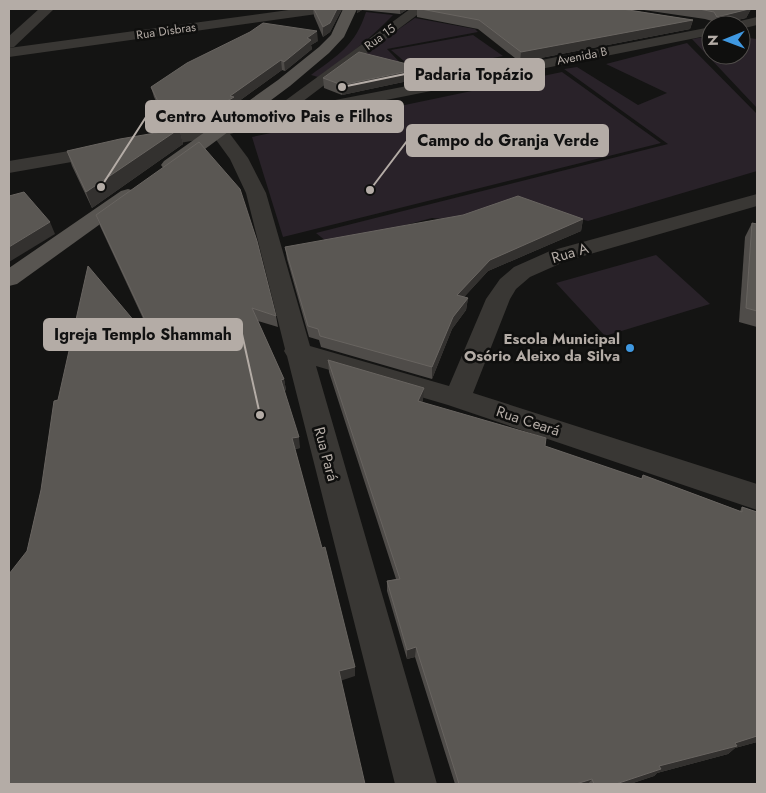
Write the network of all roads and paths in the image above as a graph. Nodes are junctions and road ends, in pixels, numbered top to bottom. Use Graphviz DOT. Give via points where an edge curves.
graph roads {
  1 [pos="47,9"];
  2 [pos="324,9"];
  3 [pos="350,9"];
  4 [pos="418,9"];
  5 [pos="683,22"];
  6 [pos="701,25"];
  7 [pos="701,33"];
  8 [pos="9,44"];
  9 [pos="9,53"];
  10 [pos="270,118"];
  11 [pos="219,131"];
  12 [pos="9,167"];
  13 [pos="757,200"];
  14 [pos="9,279"];
  15 [pos="297,351"];
  16 [pos="457,398"];
  17 [pos="757,496"];
  18 [pos="416,784"];
  1 -- 8 [label="street"];
  2 -- 9 [label="street, Rua Disbras"];
  3 -- 11 [label="main road" via="337,38 284,83"];
  4 -- 10 [label="street, Rua 15"];
  5 -- 6 [label="street"];
  7 -- 10 [label="street, Avenida B"];
  10 -- 11 [label="street, Avenida B"];
  11 -- 12 [label="street, Avenida B"];
  11 -- 14 [label="main road"];
  11 -- 15 [label="street, Rua Pará" via="239,158 256,193"];
  13 -- 16 [label="street, Rua A" via="558,256 522,272 498,299"];
  15 -- 16 [label="street, Rua Ceará"];
  15 -- 18 [label="street, Rua Pará"];
  16 -- 17 [label="street, Rua Ceará"];
}
